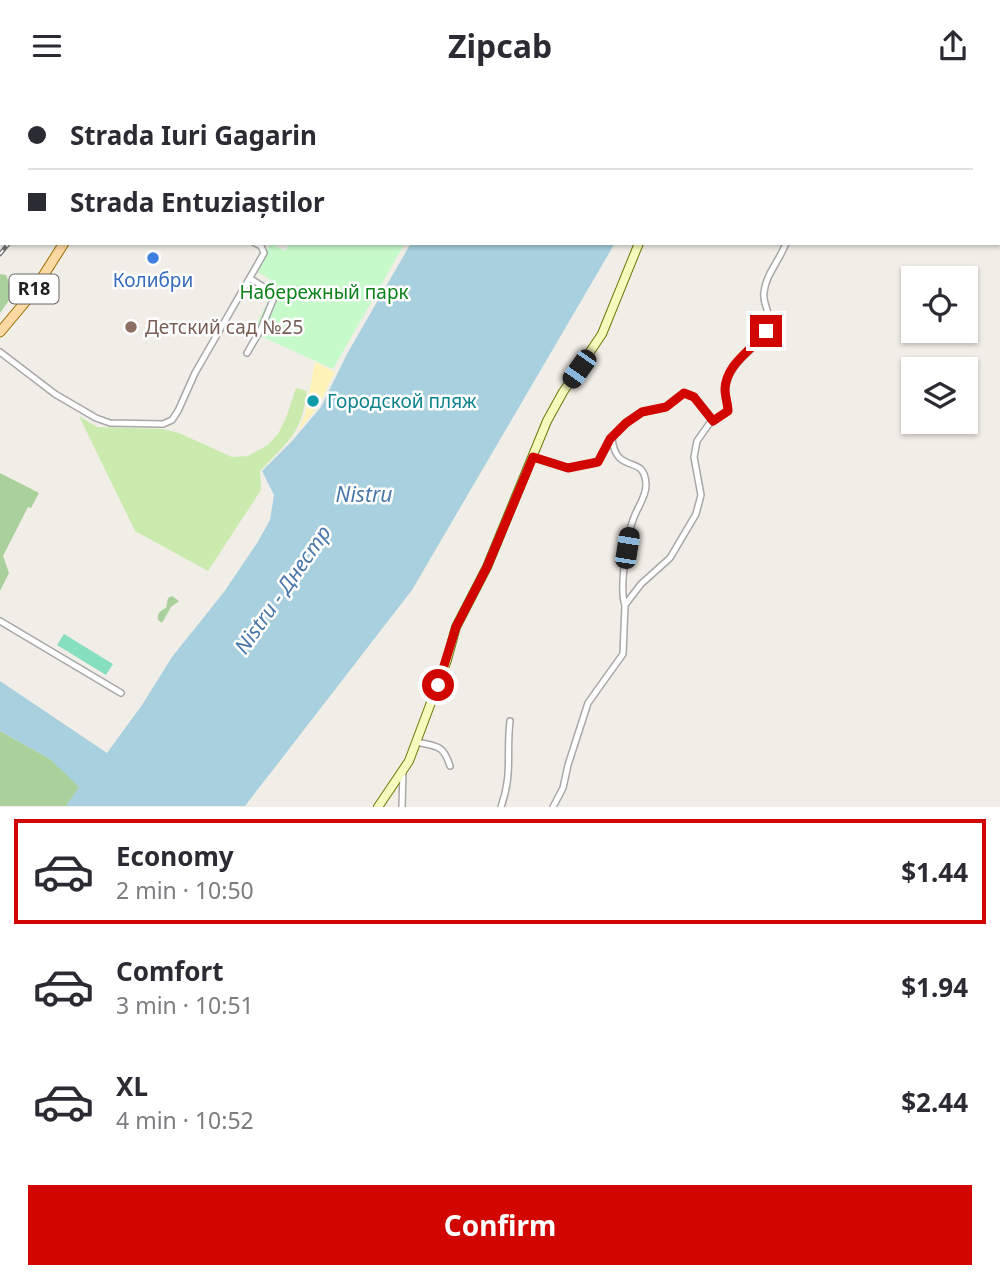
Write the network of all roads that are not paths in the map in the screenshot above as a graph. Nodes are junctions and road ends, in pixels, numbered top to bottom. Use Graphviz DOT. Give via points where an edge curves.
graph roads {
  1 [pos="63,245"];
  2 [pos="259,245"];
  3 [pos="638,245"];
  4 [pos="785,245"];
  5 [pos="251,279"];
  6 [pos="0,332"];
  7 [pos="0,352"];
  8 [pos="247,353"];
  9 [pos="713,421"];
  10 [pos="612,437"];
  11 [pos="533,457"];
  12 [pos="625,605"];
  13 [pos="0,621"];
  14 [pos="121,693"];
  15 [pos="510,721"];
  16 [pos="417,742"];
  17 [pos="450,766"];
  18 [pos="403,770"];
  19 [pos="378,807"];
  20 [pos="402,807"];
  21 [pos="501,807"];
  22 [pos="553,807"];
  1 -- 6 [label="main road, R18" via="31,295"];
  2 -- 5 [label="street" via="264,253"];
  3 -- 11 [label="main road" via="602,334 559,398"];
  4 -- 9 [label="street" via="764,293 769,324 734,366 725,389 728,411"];
  5 -- 7 [label="street" via="195,373 178,411 163,424 110,423 96,418"];
  5 -- 8 [label="street" via="270,291 273,300"];
  9 -- 10 [label="street" via="694,397 684,393 666,407 642,412"];
  9 -- 12 [label="street" via="701,432 694,452 701,495 696,514 670,558"];
  10 -- 11 [label="street" via="600,460 578,468"];
  10 -- 12 [label="street" via="617,456 641,468 645,475 645,493 632,521 627,548"];
  11 -- 16 [label="main road" via="456,627"];
  12 -- 22 [label="street" via="620,660 581,720"];
  13 -- 14 [label="street"];
  15 -- 21 [label="street" via="510,776"];
  16 -- 17 [label="street" via="442,748"];
  16 -- 18 [label="main road"];
  18 -- 19 [label="main road"];
  18 -- 20 [label="street"];
}
